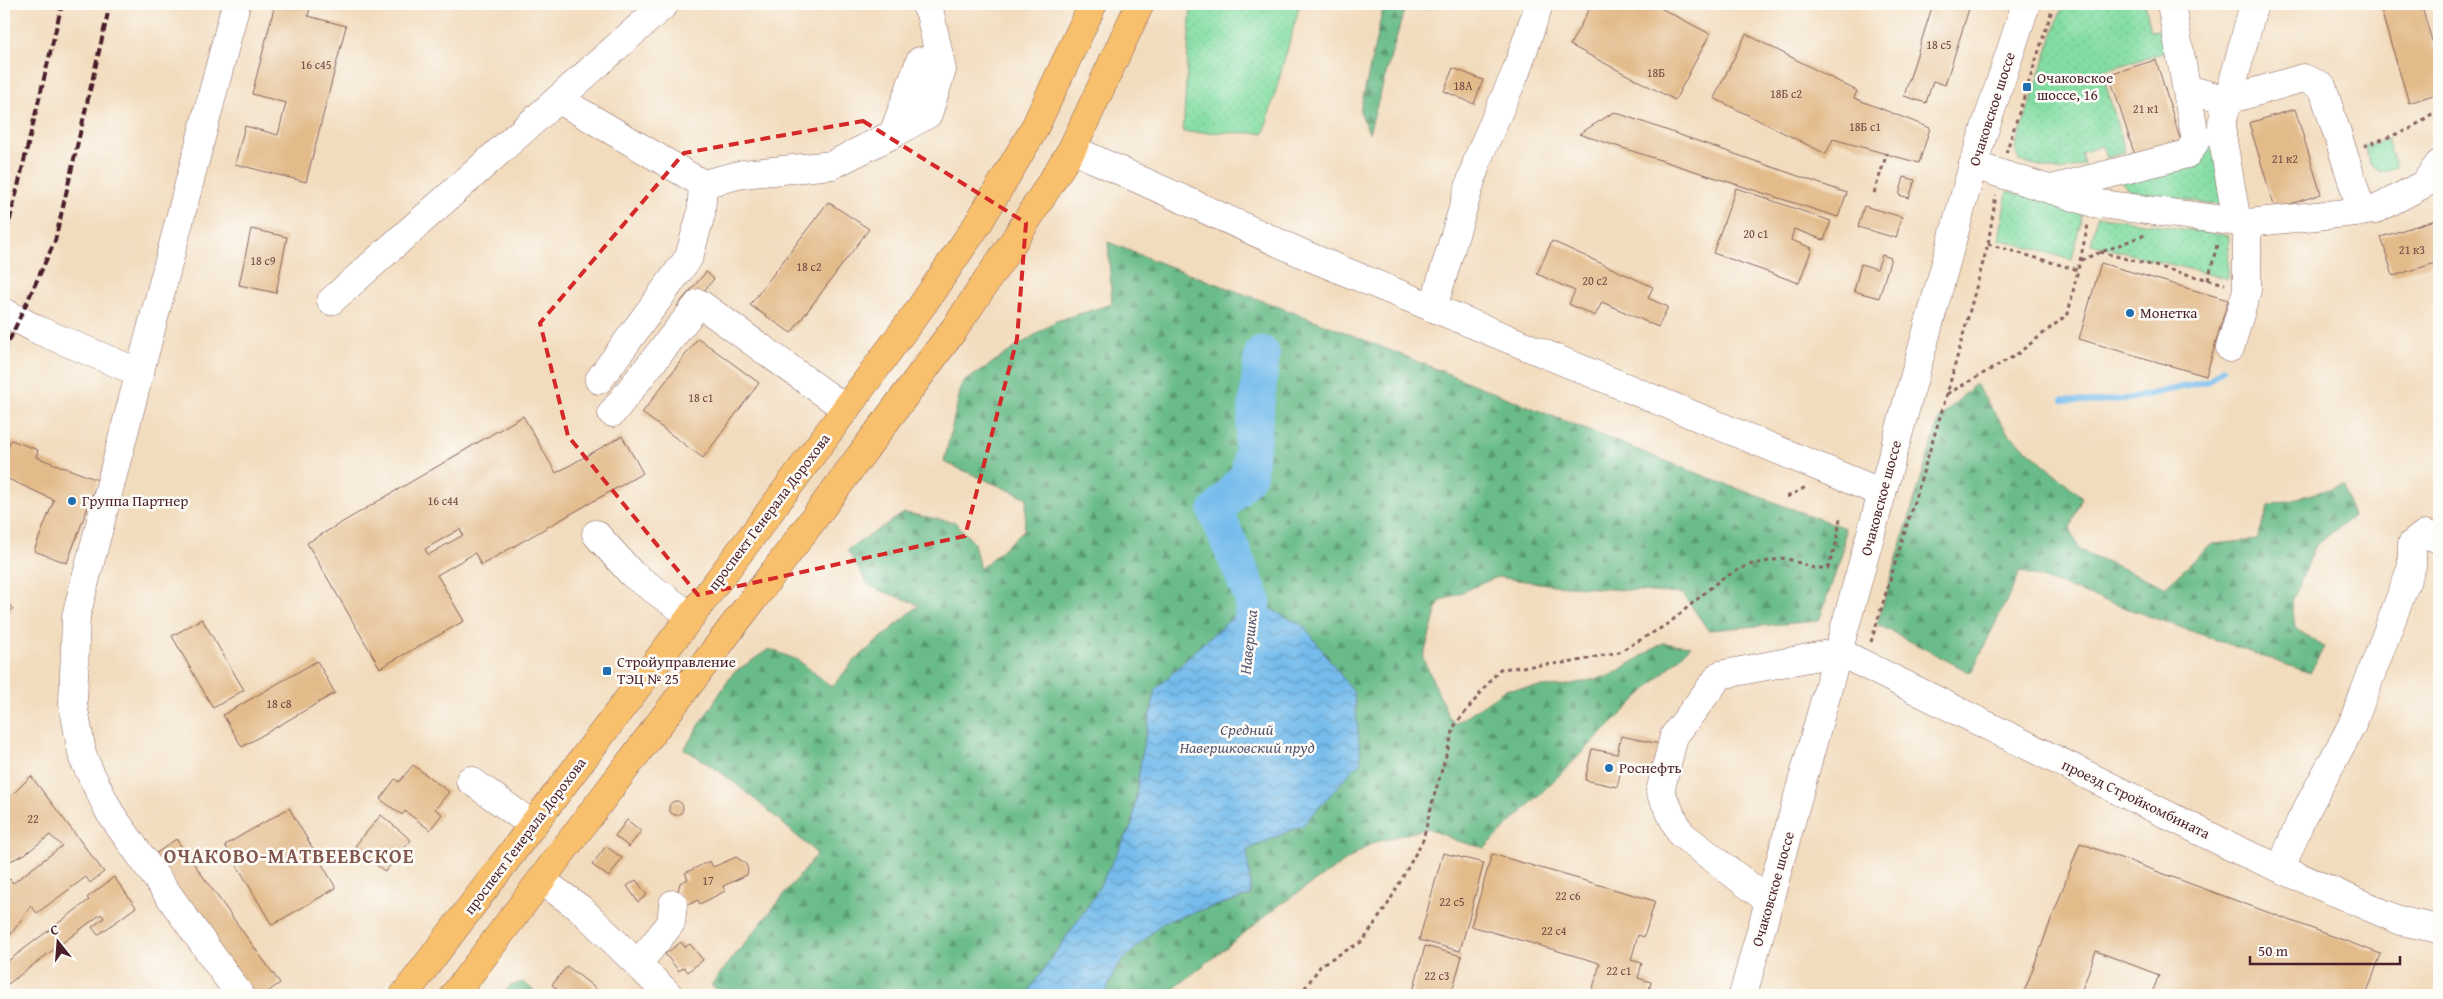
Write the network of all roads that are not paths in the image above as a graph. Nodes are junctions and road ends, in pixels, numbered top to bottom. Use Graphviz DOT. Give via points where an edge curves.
graph roads {
  1 [pos="236,4"];
  2 [pos="666,4"];
  3 [pos="925,4"];
  4 [pos="1094,4"];
  5 [pos="1140,4"];
  6 [pos="1539,4"];
  7 [pos="2026,4"];
  8 [pos="2171,4"];
  9 [pos="2254,4"];
  10 [pos="920,61"];
  11 [pos="2187,89"];
  12 [pos="558,99"];
  13 [pos="2228,100"];
  14 [pos="893,134"];
  15 [pos="1072,149"];
  16 [pos="2439,164"];
  17 [pos="1973,165"];
  18 [pos="703,184"];
  19 [pos="2051,189"];
  20 [pos="2362,212"];
  21 [pos="2236,222"];
  22 [pos="332,301"];
  23 [pos="1433,308"];
  24 [pos="4,312"];
  25 [pos="2230,348"];
  26 [pos="140,373"];
  27 [pos="599,380"];
  28 [pos="846,409"];
  29 [pos="612,413"];
  30 [pos="1882,493"];
  31 [pos="596,534"];
  32 [pos="2439,539"];
  33 [pos="691,616"];
  34 [pos="1839,652"];
  35 [pos="470,780"];
  36 [pos="533,825"];
  37 [pos="2281,868"];
  38 [pos="541,880"];
  39 [pos="1770,901"];
  40 [pos="673,904"];
  41 [pos="2439,929"];
  42 [pos="638,964"];
  43 [pos="240,995"];
  44 [pos="404,995"];
  45 [pos="454,995"];
  46 [pos="669,995"];
  47 [pos="1743,995"];
  1 -- 26 [label="street"];
  2 -- 12 [label="street"];
  3 -- 14 [label="street" via="930,13 942,70 928,114"];
  4 -- 28 [label="main road, проспект Генерала Дорохова" via="1033,132 979,222"];
  5 -- 15 [label="main road"];
  6 -- 23 [label="street" via="1516,72 1478,158"];
  7 -- 17 [label="street, Очаковское шоссе"];
  8 -- 11 [label="street"];
  9 -- 13 [label="street"];
  10 -- 14 [label="street"];
  11 -- 13 [label="street"];
  11 -- 19 [label="street" via="2196,140 2186,154"];
  12 -- 18 [label="street"];
  12 -- 22 [label="street"];
  13 -- 20 [label="street" via="2303,78 2322,86"];
  13 -- 21 [label="street" via="2222,135"];
  14 -- 18 [label="street" via="832,165 743,174"];
  15 -- 23 [label="street" via="1310,257"];
  15 -- 38 [label="main road" via="955,328"];
  16 -- 20 [label="street" via="2424,184 2375,210"];
  17 -- 19 [label="street"];
  17 -- 30 [label="street, Очаковское шоссе"];
  18 -- 27 [label="street" via="701,214 689,257"];
  19 -- 21 [label="street" via="2094,203"];
  20 -- 21 [label="street"];
  21 -- 25 [label="street" via="2247,290"];
  23 -- 30 [label="street"];
  24 -- 26 [label="street" via="38,330"];
  26 -- 43 [label="street" via="76,616 73,704 83,758 110,813"];
  28 -- 29 [label="street" via="699,303"];
  28 -- 33 [label="main road, проспект Генерала Дорохова"];
  30 -- 34 [label="street, Очаковское шоссе"];
  31 -- 33 [label="street" via="632,574"];
  32 -- 37 [label="street" via="2425,534 2412,544 2412,566 2352,725 2301,820"];
  33 -- 36 [label="main road, проспект Генерала Дорохова"];
  34 -- 37 [label="street, проезд Стройкомбината" via="2240,851"];
  34 -- 39 [label="street, Очаковское шоссе"];
  34 -- 39 [label="street" via="1720,675 1674,736 1660,792 1681,834"];
  35 -- 36 [label="street"];
  36 -- 44 [label="main road, проспект Генерала Дорохова"];
  37 -- 41 [label="street, проезд Стройкомбината" via="2401,922"];
  38 -- 42 [label="street" via="581,909"];
  38 -- 45 [label="main road"];
  39 -- 47 [label="street, Очаковское шоссе"];
  40 -- 42 [label="street" via="671,923"];
  42 -- 46 [label="street"];
}
